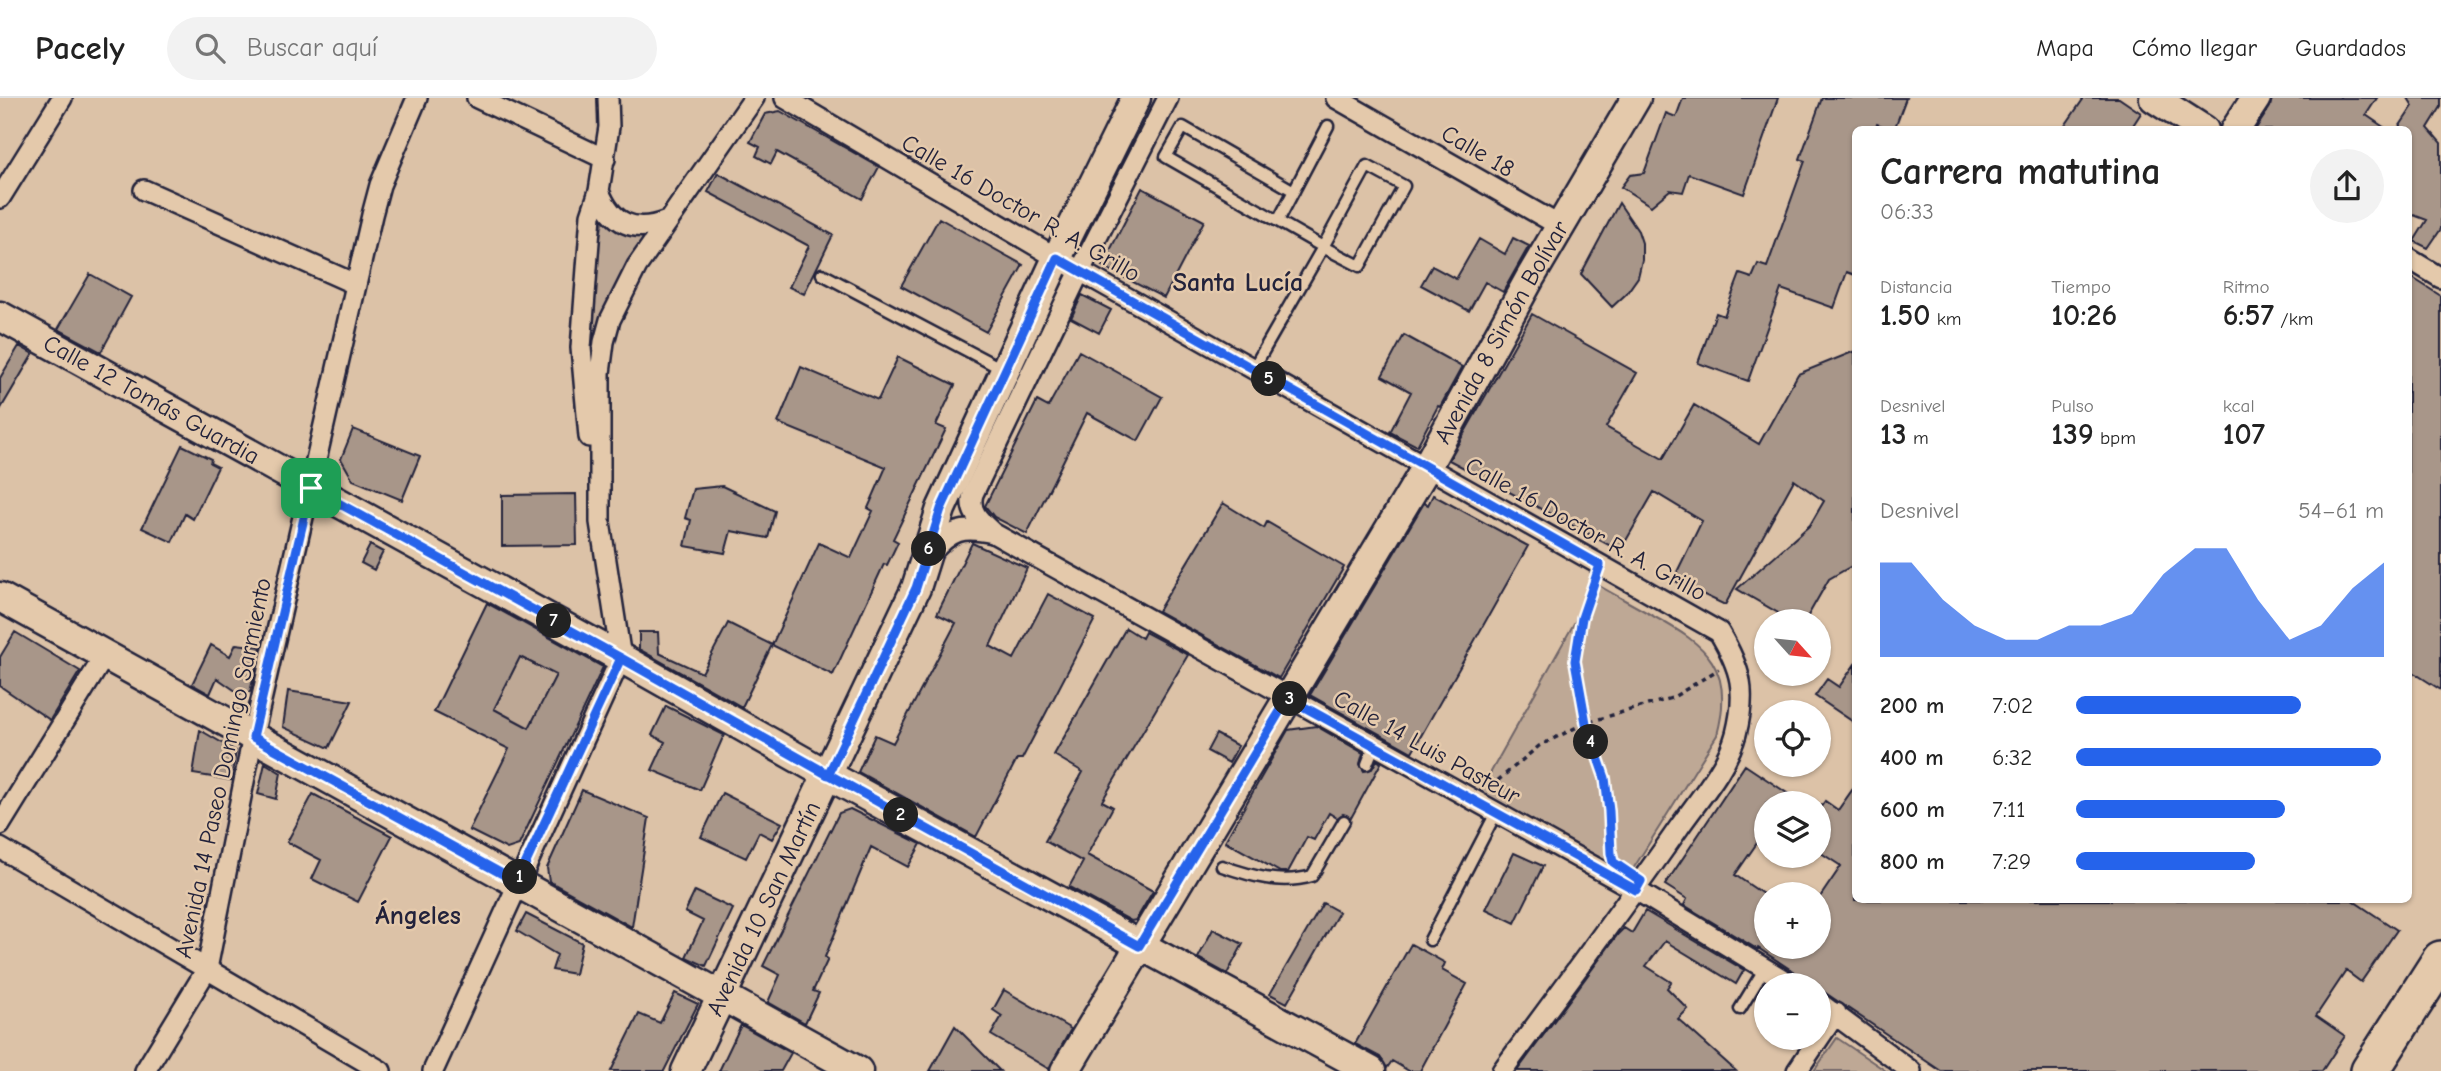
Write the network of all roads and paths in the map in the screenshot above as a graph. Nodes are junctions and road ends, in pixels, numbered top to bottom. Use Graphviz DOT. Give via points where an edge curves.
graph roads {
  1 [pos="62,98"];
  2 [pos="417,98"];
  3 [pos="477,98"];
  4 [pos="608,98"];
  5 [pos="754,98"];
  6 [pos="785,98"];
  7 [pos="1136,98"];
  8 [pos="1168,98"];
  9 [pos="1336,98"];
  10 [pos="1636,98"];
  11 [pos="2154,98"];
  12 [pos="2256,98"];
  13 [pos="1328,126"];
  14 [pos="2198,126"];
  15 [pos="2238,126"];
  16 [pos="605,159"];
  17 [pos="144,190"];
  18 [pos="599,191"];
  19 [pos="1294,191"];
  20 [pos="0,198"];
  21 [pos="667,221"];
  22 [pos="1278,221"];
  23 [pos="1560,226"];
  24 [pos="1322,247"];
  25 [pos="2412,260"];
  26 [pos="1069,264"];
  27 [pos="822,274"];
  28 [pos="2441,278"];
  29 [pos="355,284"];
  30 [pos="0,316"];
  31 [pos="1253,369"];
  32 [pos="1004,370"];
  33 [pos="1426,468"];
  34 [pos="311,488"];
  35 [pos="600,522"];
  36 [pos="993,533"];
  37 [pos="926,558"];
  38 [pos="1600,565"];
  39 [pos="0,597"];
  40 [pos="105,655"];
  41 [pos="621,658"];
  42 [pos="1735,658"];
  43 [pos="1288,698"];
  44 [pos="1586,723"];
  45 [pos="253,737"];
  46 [pos="828,775"];
  47 [pos="1477,803"];
  48 [pos="1496,813"];
  49 [pos="1344,821"];
  50 [pos="0,825"];
  51 [pos="0,848"];
  52 [pos="1222,866"];
  53 [pos="517,882"];
  54 [pos="1638,886"];
  55 [pos="1430,940"];
  56 [pos="1139,946"];
  57 [pos="2441,960"];
  58 [pos="1765,968"];
  59 [pos="206,969"];
  60 [pos="1773,973"];
  61 [pos="721,994"];
  62 [pos="1740,1009"];
  63 [pos="1831,1010"];
  64 [pos="1836,1013"];
  65 [pos="145,1071"];
  66 [pos="381,1071"];
  67 [pos="433,1071"];
  68 [pos="686,1071"];
  69 [pos="858,1071"];
  70 [pos="1065,1071"];
  71 [pos="1371,1071"];
  72 [pos="1502,1071"];
  73 [pos="1797,1071"];
  74 [pos="1911,1071"];
  75 [pos="2370,1071"];
  1 -- 20 [label="street"];
  2 -- 29 [label="street, Avenida 14 Paseo Domingo Sarmiento" via="380,185"];
  3 -- 16 [label="street"];
  4 -- 16 [label="street"];
  5 -- 21 [label="street"];
  6 -- 26 [label="street, Calle 16 Doctor R. A. Grillo"];
  7 -- 26 [label="street, Avenida 10 San Martín"];
  8 -- 26 [label="street, Avenida 10 San Martín"];
  9 -- 23 [label="street, Calle 18"];
  10 -- 23 [label="street, Avenida 8 Simón Bolívar"];
  11 -- 14 [label="street"];
  12 -- 15 [label="street"];
  13 -- 19 [label="lane"];
  16 -- 18 [label="street"];
  17 -- 29 [label="street"];
  18 -- 21 [label="street" via="604,205 625,224 639,227"];
  18 -- 35 [label="street" via="592,215 580,348"];
  19 -- 22 [label="lane"];
  19 -- 22 [label="lane" via="1183,127 1166,157"];
  21 -- 35 [label="street" via="619,299 604,342"];
  22 -- 24 [label="lane"];
  23 -- 33 [label="street, Avenida 8 Simón Bolívar"];
  24 -- 24 [label="lane" via="1367,166 1404,186 1360,266"];
  24 -- 31 [label="lane"];
  25 -- 28 [label="street"];
  26 -- 31 [label="street, Calle 16 Doctor R. A. Grillo"];
  26 -- 32 [label="street, Avenida 10 San Martín"];
  26 -- 36 [label="street, Avenida 10 San Martín" via="973,494 972,509"];
  27 -- 32 [label="lane"];
  29 -- 34 [label="street, Avenida 14 Paseo Domingo Sarmiento"];
  30 -- 34 [label="street, Calle 12 Tomás Guardia"];
  31 -- 33 [label="street, Calle 16 Doctor R. A. Grillo"];
  32 -- 37 [label="street, Avenida 10 San Martín" via="941,509"];
  33 -- 38 [label="street, Calle 16 Doctor R. A. Grillo"];
  33 -- 43 [label="street, Avenida 8 Simón Bolívar"];
  34 -- 41 [label="street, Calle 12 Tomás Guardia"];
  34 -- 45 [label="street, Avenida 14 Paseo Domingo Sarmiento"];
  35 -- 41 [label="street"];
  36 -- 37 [label="street, Calle 14 Luis Pasteur" via="976,529 950,533"];
  36 -- 43 [label="street, Calle 14 Luis Pasteur"];
  37 -- 46 [label="street, Avenida 10 San Martín"];
  38 -- 42 [label="street, Calle 16 Doctor R. A. Grillo" via="1719,632"];
  38 -- 44 [label="path" via="1582,618 1575,661"];
  39 -- 40 [label="street"];
  40 -- 45 [label="street"];
  40 -- 50 [label="street"];
  41 -- 46 [label="street, Calle 12 Tomás Guardia"];
  41 -- 53 [label="street"];
  42 -- 44 [label="path" via="1672,698"];
  42 -- 54 [label="street" via="1742,703 1736,736 1724,763"];
  43 -- 47 [label="street, Calle 14 Luis Pasteur" via="1370,755"];
  43 -- 56 [label="street, Avenida 8 Simón Bolívar"];
  44 -- 47 [label="path" via="1539,746"];
  44 -- 54 [label="path" via="1605,778 1613,862"];
  45 -- 53 [label="street"];
  45 -- 59 [label="street, Avenida 14 Paseo Domingo Sarmiento"];
  46 -- 56 [label="street, Calle 12 Tomás Guardia"];
  46 -- 61 [label="street, Avenida 10 San Martín"];
  47 -- 48 [label="street, Calle 14 Luis Pasteur"];
  48 -- 54 [label="street, Calle 14 Luis Pasteur"];
  48 -- 55 [label="lane"];
  49 -- 52 [label="lane" via="1312,876 1292,880 1254,877"];
  51 -- 59 [label="street"];
  53 -- 61 [label="street"];
  53 -- 67 [label="street"];
  54 -- 58 [label="street, Calle 14 Luis Pasteur"];
  54 -- 72 [label="street"];
  56 -- 70 [label="street, Avenida 8 Simón Bolívar"];
  56 -- 71 [label="street, Calle 12 Tomás Guardia"];
  57 -- 75 [label="highway"];
  58 -- 60 [label="street, Calle 14 Luis Pasteur"];
  58 -- 62 [label="lane"];
  59 -- 65 [label="street, Avenida 14 Paseo Domingo Sarmiento"];
  59 -- 66 [label="street"];
  61 -- 68 [label="street, Avenida 10 San Martín"];
  61 -- 69 [label="street"];
  63 -- 64 [label="street"];
  64 -- 73 [label="street"];
  64 -- 74 [label="street"];
}
